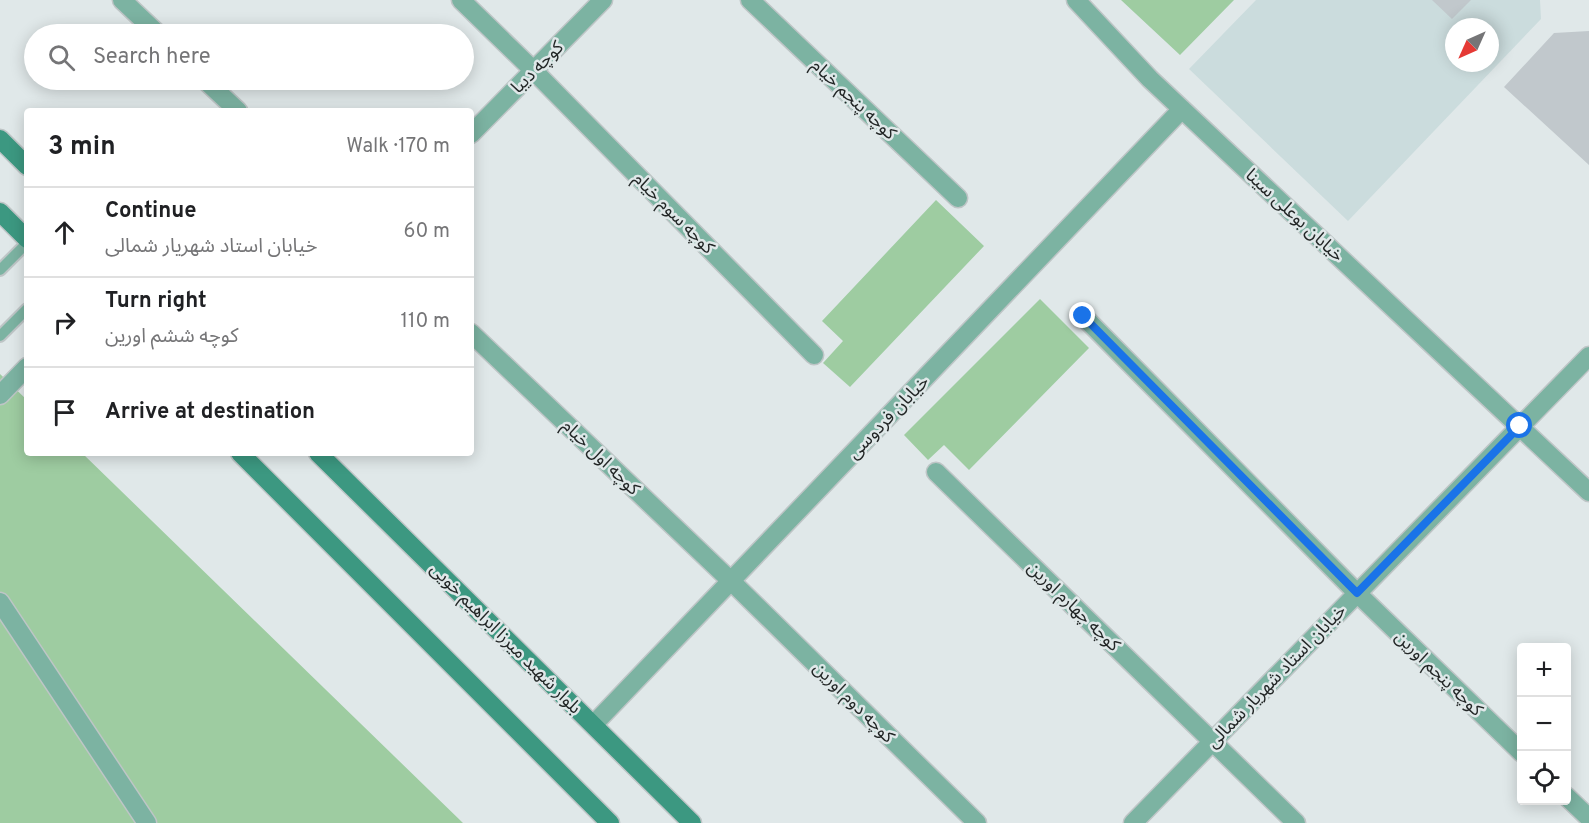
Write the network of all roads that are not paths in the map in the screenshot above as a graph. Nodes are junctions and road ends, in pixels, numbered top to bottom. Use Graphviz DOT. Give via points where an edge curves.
graph roads {
  1 [pos="122,0"];
  2 [pos="461,0"];
  3 [pos="603,0"];
  4 [pos="750,0"];
  5 [pos="1076,0"];
  6 [pos="147,24"];
  7 [pos="534,70"];
  8 [pos="216,90"];
  9 [pos="235,108"];
  10 [pos="1182,109"];
  11 [pos="474,131"];
  12 [pos="0,139"];
  13 [pos="24,163"];
  14 [pos="958,198"];
  15 [pos="0,212"];
  16 [pos="24,238"];
  17 [pos="24,244"];
  18 [pos="0,270"];
  19 [pos="24,312"];
  20 [pos="1083,316"];
  21 [pos="0,336"];
  22 [pos="474,336"];
  23 [pos="814,355"];
  24 [pos="1589,356"];
  25 [pos="24,371"];
  26 [pos="0,395"];
  27 [pos="1520,426"];
  28 [pos="243,456"];
  29 [pos="321,456"];
  30 [pos="936,472"];
  31 [pos="1589,492"];
  32 [pos="731,580"];
  33 [pos="1357,593"];
  34 [pos="0,602"];
  35 [pos="594,724"];
  36 [pos="1213,741"];
  37 [pos="1519,751"];
  38 [pos="1571,801"];
  39 [pos="1589,818"];
  40 [pos="147,823"];
  41 [pos="610,823"];
  42 [pos="692,823"];
  43 [pos="977,823"];
  44 [pos="1133,823"];
  45 [pos="1296,823"];
  1 -- 6 [label="street"];
  2 -- 7 [label="street, کوچه سوم خیام"];
  3 -- 7 [label="street, کوچه دیبا"];
  4 -- 14 [label="street, کوچه پنجم خیام"];
  5 -- 10 [label="street, خیابان بوعلی سینا"];
  7 -- 11 [label="street, کوچه دیبا"];
  7 -- 23 [label="street, کوچه سوم خیام"];
  8 -- 9 [label="street"];
  10 -- 27 [label="street, خیابان بوعلی سینا"];
  10 -- 32 [label="street, خیابان فردوسی"];
  12 -- 13 [label="main road"];
  15 -- 16 [label="main road"];
  17 -- 18 [label="lane"];
  19 -- 21 [label="lane"];
  20 -- 33 [label="street, کوچه پنجم اورین"];
  22 -- 32 [label="street, کوچه اول خیام"];
  24 -- 27 [label="street, خیابان استاد شهریار شمالی"];
  25 -- 26 [label="street"];
  27 -- 31 [label="street, خیابان بوعلی سینا"];
  27 -- 33 [label="street, خیابان استاد شهریار شمالی"];
  28 -- 41 [label="main road"];
  29 -- 35 [label="main road, بلوار شهید میرزا ابراهیم خویی"];
  30 -- 36 [label="street, کوچه چهارم اورین"];
  32 -- 35 [label="street, خیابان فردوسی"];
  32 -- 43 [label="street, کوچه دوم اورین"];
  33 -- 36 [label="street, خیابان استاد شهریار شمالی"];
  33 -- 37 [label="street, کوچه پنجم اورین"];
  34 -- 40 [label="street"];
  35 -- 42 [label="main road, بلوار شهید میرزا ابراهیم خویی"];
  36 -- 44 [label="street, خیابان استاد شهریار شمالی"];
  36 -- 45 [label="street, کوچه چهارم اورین"];
  38 -- 39 [label="street"];
}
